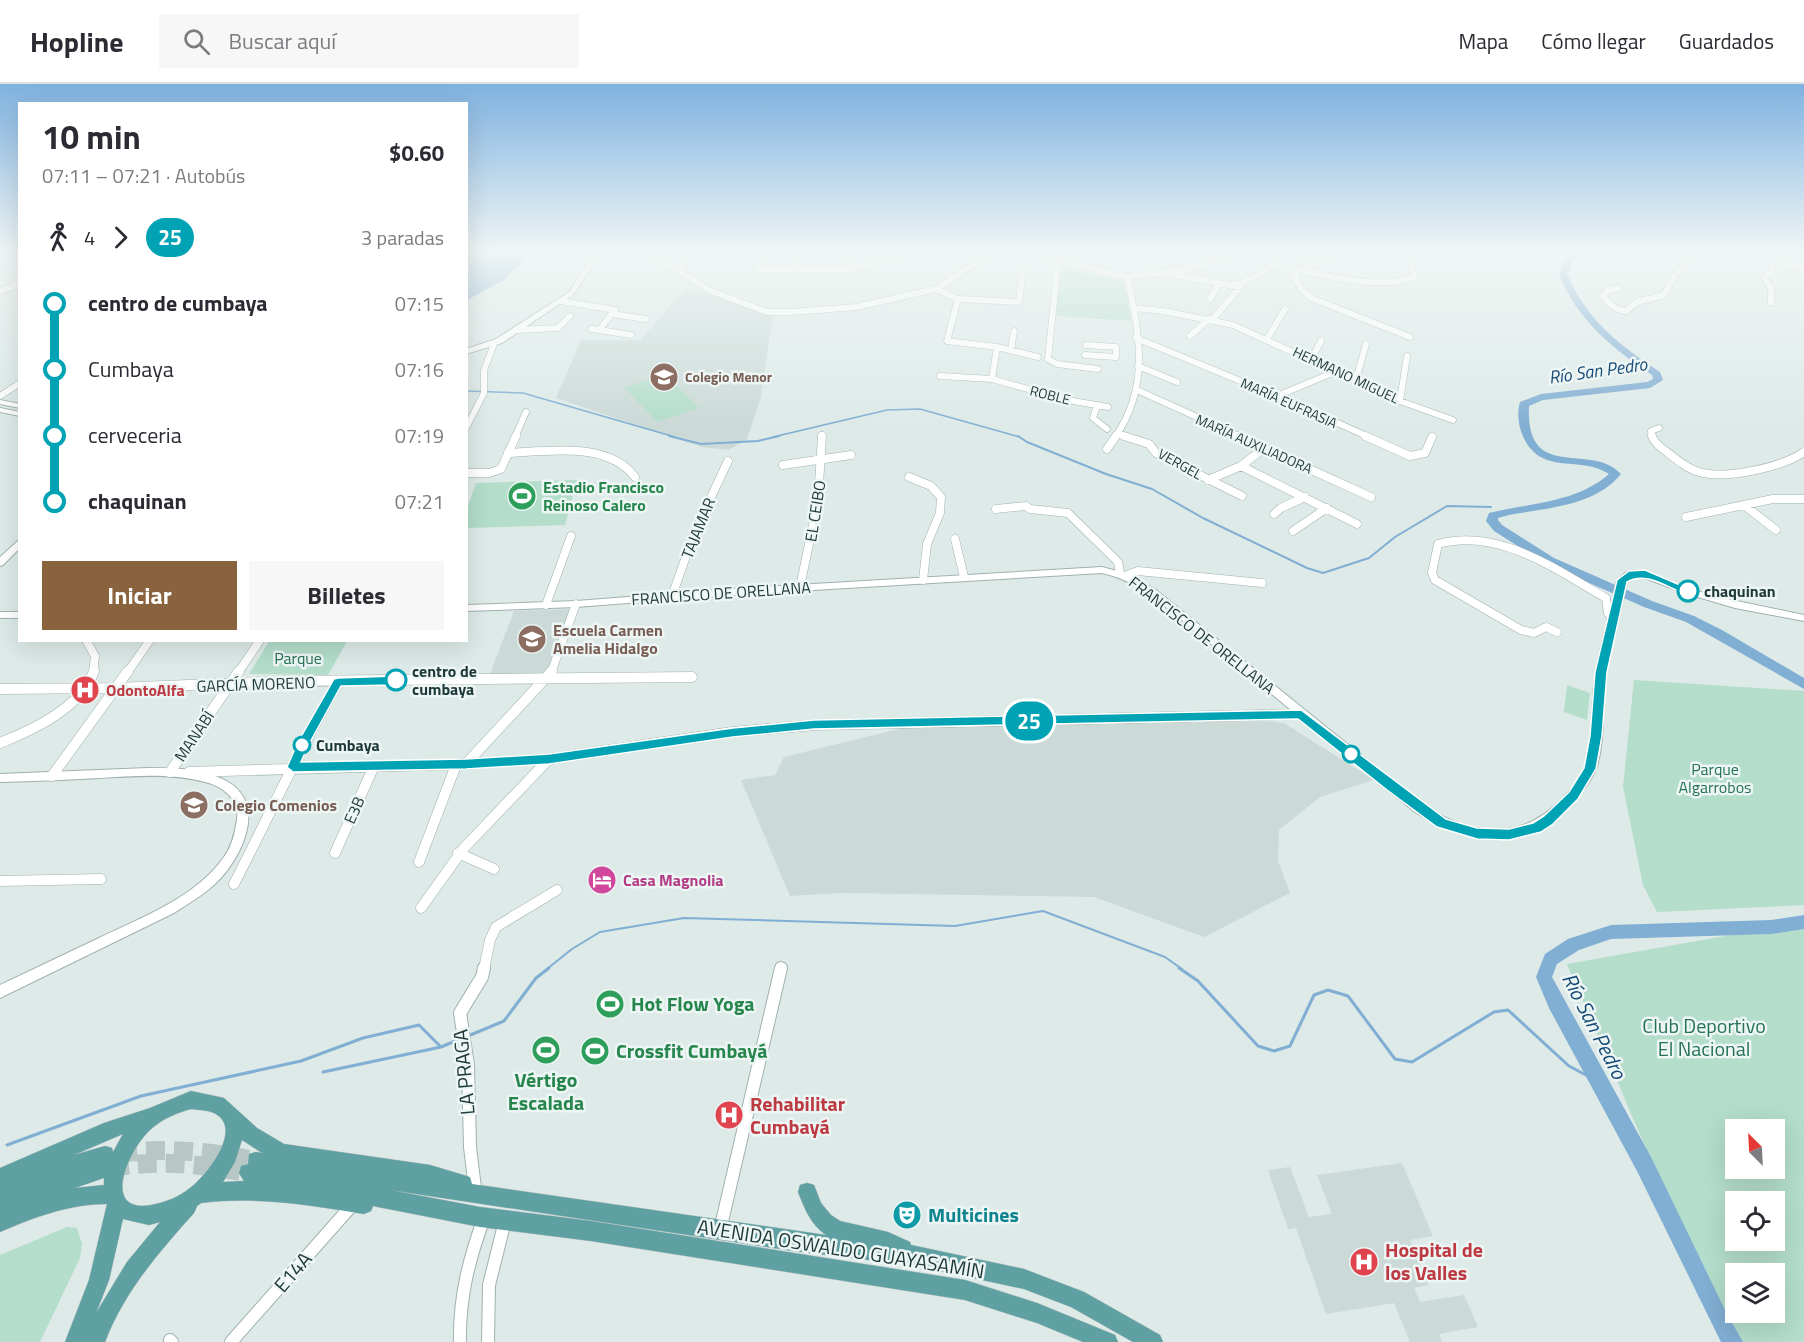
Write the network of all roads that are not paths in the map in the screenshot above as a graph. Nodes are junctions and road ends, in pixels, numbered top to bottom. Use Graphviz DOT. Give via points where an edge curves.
graph roads {
  1 [pos="1134,308"];
  2 [pos="549,309"];
  3 [pos="614,309"];
  4 [pos="758,309"];
  5 [pos="826,309"];
  6 [pos="955,309"];
  7 [pos="1053,309"];
  8 [pos="1139,309"];
  9 [pos="1221,309"];
  10 [pos="1285,309"];
  11 [pos="1338,309"];
  12 [pos="1614,309"];
  13 [pos="1629,309"];
  14 [pos="612,314"];
  15 [pos="570,316"];
  16 [pos="646,318"];
  17 [pos="1211,320"];
  18 [pos="591,329"];
  19 [pos="516,330"];
  20 [pos="599,330"];
  21 [pos="1014,331"];
  22 [pos="631,335"];
  23 [pos="1190,336"];
  24 [pos="1410,337"];
  25 [pos="1136,338"];
  26 [pos="1267,339"];
  27 [pos="1321,341"];
  28 [pos="494,344"];
  29 [pos="1366,344"];
  30 [pos="997,347"];
  31 [pos="1011,350"];
  32 [pos="468,351"];
  33 [pos="1085,355"];
  34 [pos="1407,356"];
  35 [pos="1038,357"];
  36 [pos="1308,358"];
  37 [pos="1138,366"];
  38 [pos="1085,368"];
  39 [pos="1098,369"];
  40 [pos="1337,371"];
  41 [pos="940,376"];
  42 [pos="992,379"];
  43 [pos="1356,380"];
  44 [pos="1177,382"];
  45 [pos="18,384"];
  46 [pos="1137,390"];
  47 [pos="0,396"];
  48 [pos="1277,396"];
  49 [pos="1400,401"];
  50 [pos="0,402"];
  51 [pos="1098,405"];
  52 [pos="18,406"];
  53 [pos="1108,407"];
  54 [pos="0,410"];
  55 [pos="526,412"];
  56 [pos="18,414"];
  57 [pos="1453,420"];
  58 [pos="468,424"];
  59 [pos="1659,428"];
  60 [pos="1107,429"];
  61 [pos="1118,434"];
  62 [pos="822,435"];
  63 [pos="1432,437"];
  64 [pos="1107,449"];
  65 [pos="1263,449"];
  66 [pos="1804,452"];
  67 [pos="508,453"];
  68 [pos="851,454"];
  69 [pos="821,458"];
  70 [pos="728,461"];
  71 [pos="783,465"];
  72 [pos="1241,466"];
  73 [pos="468,473"];
  74 [pos="635,477"];
  75 [pos="909,477"];
  76 [pos="1208,480"];
  77 [pos="1242,496"];
  78 [pos="1371,496"];
  79 [pos="1305,497"];
  80 [pos="1804,499"];
  81 [pos="1744,505"];
  82 [pos="1327,508"];
  83 [pos="996,509"];
  84 [pos="1274,514"];
  85 [pos="1686,517"];
  86 [pos="1357,524"];
  87 [pos="1776,530"];
  88 [pos="1293,531"];
  89 [pos="571,536"];
  90 [pos="955,539"];
  91 [pos="15,551"];
  92 [pos="0,563"];
  93 [pos="1123,574"];
  94 [pos="964,577"];
  95 [pos="923,580"];
  96 [pos="1262,583"];
  97 [pos="801,587"];
  98 [pos="672,596"];
  99 [pos="576,604"];
  100 [pos="546,605"];
  101 [pos="468,608"];
  102 [pos="0,615"];
  103 [pos="18,615"];
  104 [pos="1804,618"];
  105 [pos="1613,619"];
  106 [pos="1557,632"];
  107 [pos="87,642"];
  108 [pos="149,642"];
  109 [pos="259,642"];
  110 [pos="692,677"];
  111 [pos="542,679"];
  112 [pos="338,682"];
  113 [pos="231,683"];
  114 [pos="85,687"];
  115 [pos="0,688"];
  116 [pos="115,688"];
  117 [pos="1301,714"];
  118 [pos="0,743"];
  119 [pos="549,759"];
  120 [pos="461,764"];
  121 [pos="374,766"];
  122 [pos="293,767"];
  123 [pos="173,772"];
  124 [pos="51,776"];
  125 [pos="0,778"];
  126 [pos="335,853"];
  127 [pos="458,853"];
  128 [pos="419,862"];
  129 [pos="494,869"];
  130 [pos="101,879"];
  131 [pos="0,881"];
  132 [pos="234,884"];
  133 [pos="557,890"];
  134 [pos="421,908"];
  135 [pos="782,967"];
  136 [pos="0,992"];
  137 [pos="161,1111"];
  138 [pos="232,1118"];
  139 [pos="0,1178"];
  140 [pos="475,1188"];
  141 [pos="0,1189"];
  142 [pos="807,1192"];
  143 [pos="197,1197"];
  144 [pos="514,1198"];
  145 [pos="116,1199"];
  146 [pos="354,1203"];
  147 [pos="0,1206"];
  148 [pos="482,1217"];
  149 [pos="505,1220"];
  150 [pos="0,1222"];
  151 [pos="720,1230"];
  152 [pos="912,1255"];
  153 [pos="75,1342"];
  154 [pos="95,1342"];
  155 [pos="231,1342"];
  156 [pos="460,1342"];
  157 [pos="488,1342"];
  158 [pos="1108,1342"];
  159 [pos="1154,1342"];
  1 -- 25 [label="street"];
  2 -- 19 [label="street"];
  3 -- 14 [label="street"];
  4 -- 5 [label="street" via="767,312"];
  6 -- 30 [label="street" via="947,341"];
  7 -- 38 [label="street" via="1048,359"];
  8 -- 17 [label="street, HERMANO MIGUEL"];
  9 -- 17 [label="street"];
  10 -- 26 [label="street"];
  11 -- 24 [label="street"];
  12 -- 13 [label="street"];
  14 -- 16 [label="street"];
  14 -- 20 [label="street"];
  15 -- 19 [label="street" via="558,328"];
  17 -- 23 [label="street"];
  17 -- 26 [label="street, HERMANO MIGUEL"];
  18 -- 20 [label="street"];
  19 -- 28 [label="street"];
  20 -- 22 [label="street"];
  21 -- 31 [label="street"];
  25 -- 37 [label="street"];
  25 -- 48 [label="street, MARÍA EUFRASIA"];
  26 -- 36 [label="street, HERMANO MIGUEL"];
  27 -- 36 [label="street"];
  28 -- 32 [label="street"];
  28 -- 58 [label="street" via="484,370 484,393"];
  29 -- 43 [label="street"];
  30 -- 31 [label="street"];
  30 -- 42 [label="street"];
  31 -- 35 [label="street"];
  33 -- 33 [label="street" via="1086,342 1116,347 1116,357"];
  33 -- 38 [label="street"];
  34 -- 49 [label="street"];
  36 -- 40 [label="street, HERMANO MIGUEL"];
  37 -- 44 [label="street"];
  37 -- 46 [label="street"];
  38 -- 39 [label="street"];
  40 -- 43 [label="street, HERMANO MIGUEL"];
  40 -- 48 [label="street"];
  41 -- 42 [label="street, ROBLE"];
  42 -- 51 [label="street, ROBLE"];
  43 -- 49 [label="street, HERMANO MIGUEL"];
  45 -- 47 [label="street"];
  46 -- 61 [label="street"];
  46 -- 65 [label="street, MARÍA AUXILIADORA"];
  48 -- 63 [label="street, MARÍA EUFRASIA" via="1410,456 1425,453"];
  49 -- 57 [label="street, HERMANO MIGUEL"];
  50 -- 52 [label="street"];
  51 -- 53 [label="street, ROBLE"];
  51 -- 60 [label="street" via="1092,418"];
  54 -- 56 [label="street"];
  55 -- 67 [label="street"];
  59 -- 66 [label="street" via="1651,431 1652,439 1701,473 1791,461"];
  61 -- 64 [label="street"];
  61 -- 76 [label="street, VERGEL" via="1149,444 1156,453"];
  62 -- 69 [label="street, EL CEIBO"];
  65 -- 72 [label="street"];
  65 -- 78 [label="street, MARÍA AUXILIADORA"];
  67 -- 73 [label="street" via="498,471"];
  67 -- 74 [label="street" via="582,451 626,465"];
  68 -- 69 [label="street"];
  69 -- 71 [label="street"];
  69 -- 97 [label="street, EL CEIBO" via="818,501"];
  70 -- 98 [label="street, TAJAMAR" via="695,531"];
  72 -- 76 [label="street"];
  72 -- 79 [label="street"];
  75 -- 95 [label="street" via="931,486 941,497 940,513 927,544"];
  76 -- 77 [label="street, VERGEL"];
  79 -- 82 [label="street"];
  79 -- 84 [label="street"];
  80 -- 81 [label="street" via="1773,499"];
  81 -- 85 [label="street"];
  81 -- 87 [label="street"];
  82 -- 86 [label="street"];
  82 -- 88 [label="street"];
  83 -- 93 [label="street" via="1026,506 1068,513 1118,562"];
  89 -- 100 [label="street"];
  90 -- 94 [label="street"];
  91 -- 92 [label="street"];
  93 -- 94 [label="street, FRANCISCO DE ORELLANA" via="1102,570"];
  93 -- 96 [label="street" via="1138,571"];
  93 -- 117 [label="street, FRANCISCO DE ORELLANA" via="1170,606"];
  94 -- 95 [label="street, FRANCISCO DE ORELLANA"];
  95 -- 97 [label="street, FRANCISCO DE ORELLANA"];
  97 -- 98 [label="street, FRANCISCO DE ORELLANA"];
  98 -- 99 [label="street, FRANCISCO DE ORELLANA"];
  99 -- 100 [label="street, FRANCISCO DE ORELLANA"];
  99 -- 111 [label="street" via="553,670"];
  100 -- 101 [label="street, FRANCISCO DE ORELLANA"];
  102 -- 103 [label="street"];
  104 -- 105 [label="street, FRANCISCO DE ORELLANA" via="1713,600 1645,573 1628,575 1621,583"];
  105 -- 106 [label="street" via="1603,595 1512,547 1462,541 1438,544 1432,573 1435,580 1521,630 1534,633 1546,627"];
  105 -- 117 [label="street, FRANCISCO DE ORELLANA" via="1601,672 1590,769 1573,795 1548,820 1524,832 1477,833 1442,823"];
  107 -- 114 [label="street" via="95,658"];
  108 -- 116 [label="street"];
  109 -- 113 [label="street, MANABÍ"];
  110 -- 111 [label="street, GARCÍA MORENO"];
  111 -- 112 [label="street, GARCÍA MORENO"];
  111 -- 120 [label="street"];
  112 -- 113 [label="street, GARCÍA MORENO"];
  112 -- 122 [label="street"];
  113 -- 116 [label="street, GARCÍA MORENO"];
  113 -- 123 [label="street, MANABÍ"];
  114 -- 115 [label="street, GARCÍA MORENO"];
  114 -- 116 [label="street, GARCÍA MORENO"];
  114 -- 118 [label="street" via="55,716"];
  116 -- 124 [label="street"];
  117 -- 119 [label="street" via="814,725"];
  119 -- 120 [label="street"];
  119 -- 127 [label="street"];
  120 -- 121 [label="street"];
  120 -- 128 [label="street"];
  121 -- 122 [label="street"];
  121 -- 126 [label="street, E3B"];
  122 -- 123 [label="street"];
  122 -- 132 [label="street"];
  123 -- 124 [label="street"];
  123 -- 136 [label="street" via="215,781 239,798 242,829 238,846 227,863 184,902"];
  124 -- 125 [label="street"];
  127 -- 129 [label="street"];
  127 -- 134 [label="street"];
  130 -- 131 [label="street"];
  133 -- 140 [label="street, LA PRAGA" via="496,927 482,977 460,1013 468,1065"];
  135 -- 151 [label="street"];
  137 -- 138 [label="main road" via="191,1100 204,1100 226,1109"];
  137 -- 139 [label="main road"];
  137 -- 145 [label="main road" via="143,1124 117,1160 112,1179"];
  138 -- 140 [label="main road, AVENIDA OSWALDO GUAYASAMÍN" via="264,1145 284,1153 430,1174"];
  138 -- 143 [label="main road" via="235,1132 229,1155 215,1180"];
  140 -- 144 [label="main road, AVENIDA OSWALDO GUAYASAMÍN"];
  141 -- 147 [label="main road" via="33,1176 102,1163"];
  142 -- 152 [label="main road" via="821,1222 834,1230 883,1241"];
  143 -- 145 [label="main road" via="158,1215 134,1214"];
  143 -- 146 [label="main road, AVENIDA OSWALDO GUAYASAMÍN" via="230,1189 265,1189"];
  143 -- 154 [label="main road" via="126,1279"];
  144 -- 148 [label="main road, AVENIDA OSWALDO GUAYASAMÍN" via="252,1167"];
  144 -- 151 [label="main road, AVENIDA OSWALDO GUAYASAMÍN"];
  145 -- 150 [label="main road" via="91,1194 52,1202"];
  145 -- 153 [label="main road" via="99,1280"];
  146 -- 148 [label="main road, AVENIDA OSWALDO GUAYASAMÍN"];
  146 -- 155 [label="street, E14A"];
  148 -- 149 [label="main road, AVENIDA OSWALDO GUAYASAMÍN"];
  148 -- 156 [label="street" via="464,1274"];
  149 -- 157 [label="street" via="489,1286"];
  149 -- 158 [label="main road, AVENIDA OSWALDO GUAYASAMÍN" via="965,1290 1037,1312"];
  151 -- 152 [label="main road, AVENIDA OSWALDO GUAYASAMÍN"];
  152 -- 159 [label="main road, AVENIDA OSWALDO GUAYASAMÍN" via="1042,1285 1077,1299"];
}
